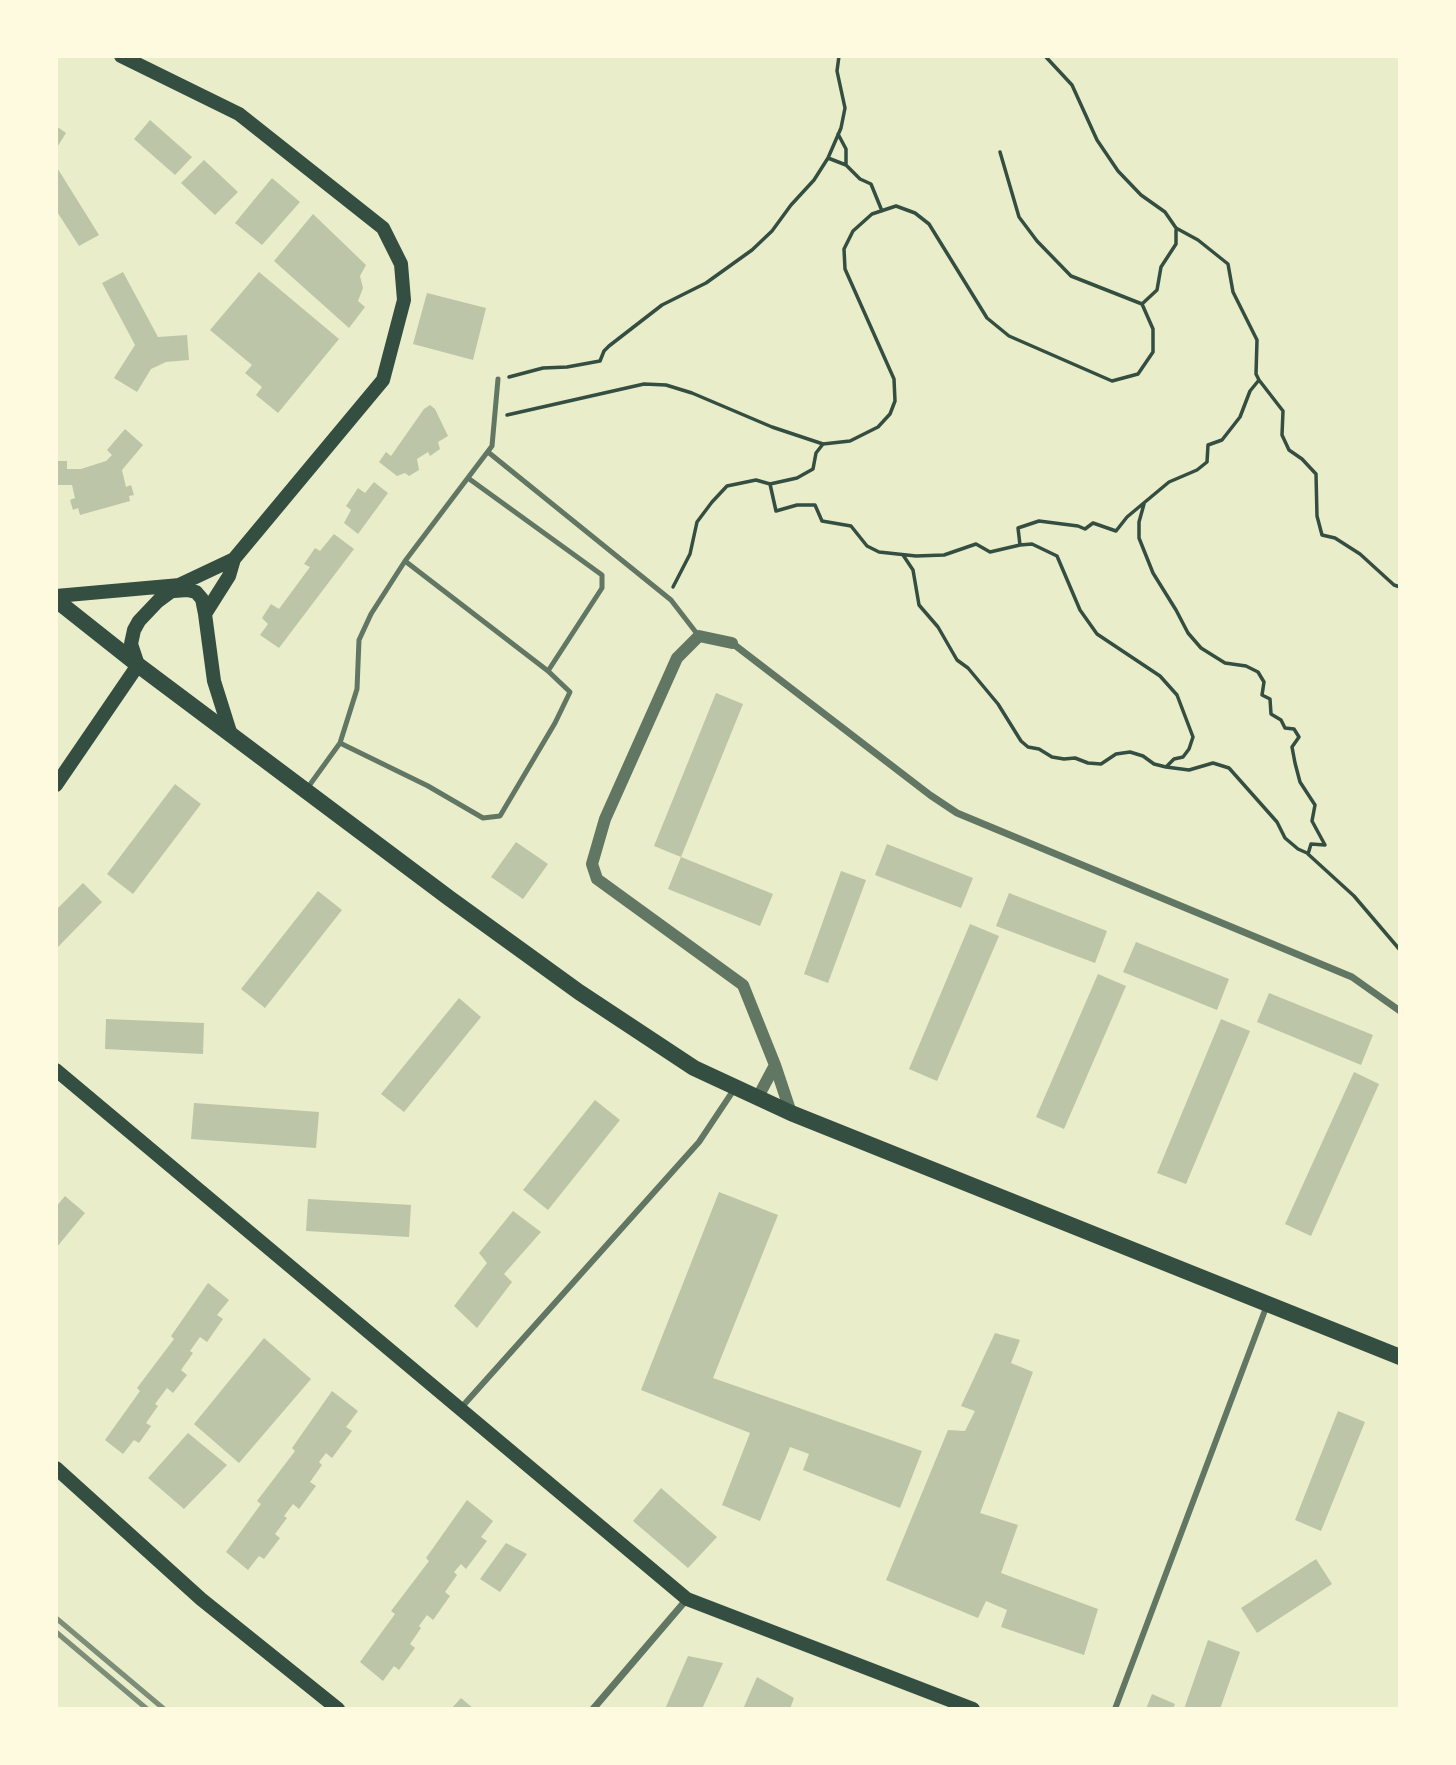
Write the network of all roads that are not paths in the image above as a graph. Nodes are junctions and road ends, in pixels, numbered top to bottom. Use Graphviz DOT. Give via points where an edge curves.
graph roads {
  1 [pos="121,56"];
  2 [pos="498,379"];
  3 [pos="488,452"];
  4 [pos="468,478"];
  5 [pos="234,559"];
  6 [pos="405,561"];
  7 [pos="177,588"];
  8 [pos="56,598"];
  9 [pos="205,614"];
  10 [pos="699,636"];
  11 [pos="732,643"];
  12 [pos="138,665"];
  13 [pos="548,671"];
  14 [pos="231,735"];
  15 [pos="340,743"];
  16 [pos="56,785"];
  17 [pos="305,791"];
  18 [pos="1400,1011"];
  19 [pos="775,1065"];
  20 [pos="56,1070"];
  21 [pos="736,1087"];
  22 [pos="758,1097"];
  23 [pos="791,1113"];
  24 [pos="1268,1304"];
  25 [pos="1400,1357"];
  26 [pos="460,1409"];
  27 [pos="56,1468"];
  28 [pos="687,1600"];
  29 [pos="338,1709"];
  30 [pos="593,1709"];
  31 [pos="973,1709"];
  32 [pos="1115,1709"];
  1 -- 5 [label="main road" via="239,114 383,228 401,264 404,300 383,380"];
  2 -- 3 [label="lane"];
  3 -- 4 [label="lane"];
  3 -- 10 [label="lane" via="671,600"];
  4 -- 6 [label="lane"];
  4 -- 13 [label="lane" via="601,575 602,588"];
  5 -- 7 [label="main road"];
  5 -- 9 [label="main road" via="229,576"];
  6 -- 13 [label="lane"];
  6 -- 15 [label="lane" via="359,640 357,689"];
  7 -- 8 [label="main road"];
  7 -- 9 [label="main road" via="196,592"];
  7 -- 12 [label="main road" via="148,610 134,629 131,644"];
  8 -- 12 [label="main road"];
  9 -- 14 [label="main road" via="214,681"];
  10 -- 11 [label="street"];
  10 -- 19 [label="street" via="677,658 606,820 592,864 597,879 743,985"];
  11 -- 18 [label="street" via="957,813 1352,977"];
  12 -- 14 [label="main road"];
  12 -- 16 [label="main road"];
  13 -- 15 [label="lane" via="570,692 500,816 483,818"];
  14 -- 17 [label="main road"];
  15 -- 17 [label="lane"];
  17 -- 21 [label="main road" via="579,992 694,1068"];
  19 -- 22 [label="street"];
  19 -- 23 [label="street"];
  20 -- 26 [label="main road"];
  21 -- 22 [label="main road"];
  21 -- 26 [label="street" via="699,1142"];
  22 -- 23 [label="main road"];
  23 -- 24 [label="main road"];
  24 -- 25 [label="main road"];
  24 -- 32 [label="street"];
  26 -- 28 [label="main road"];
  27 -- 29 [label="main road" via="201,1599"];
  28 -- 30 [label="street"];
  28 -- 31 [label="main road"];
}
